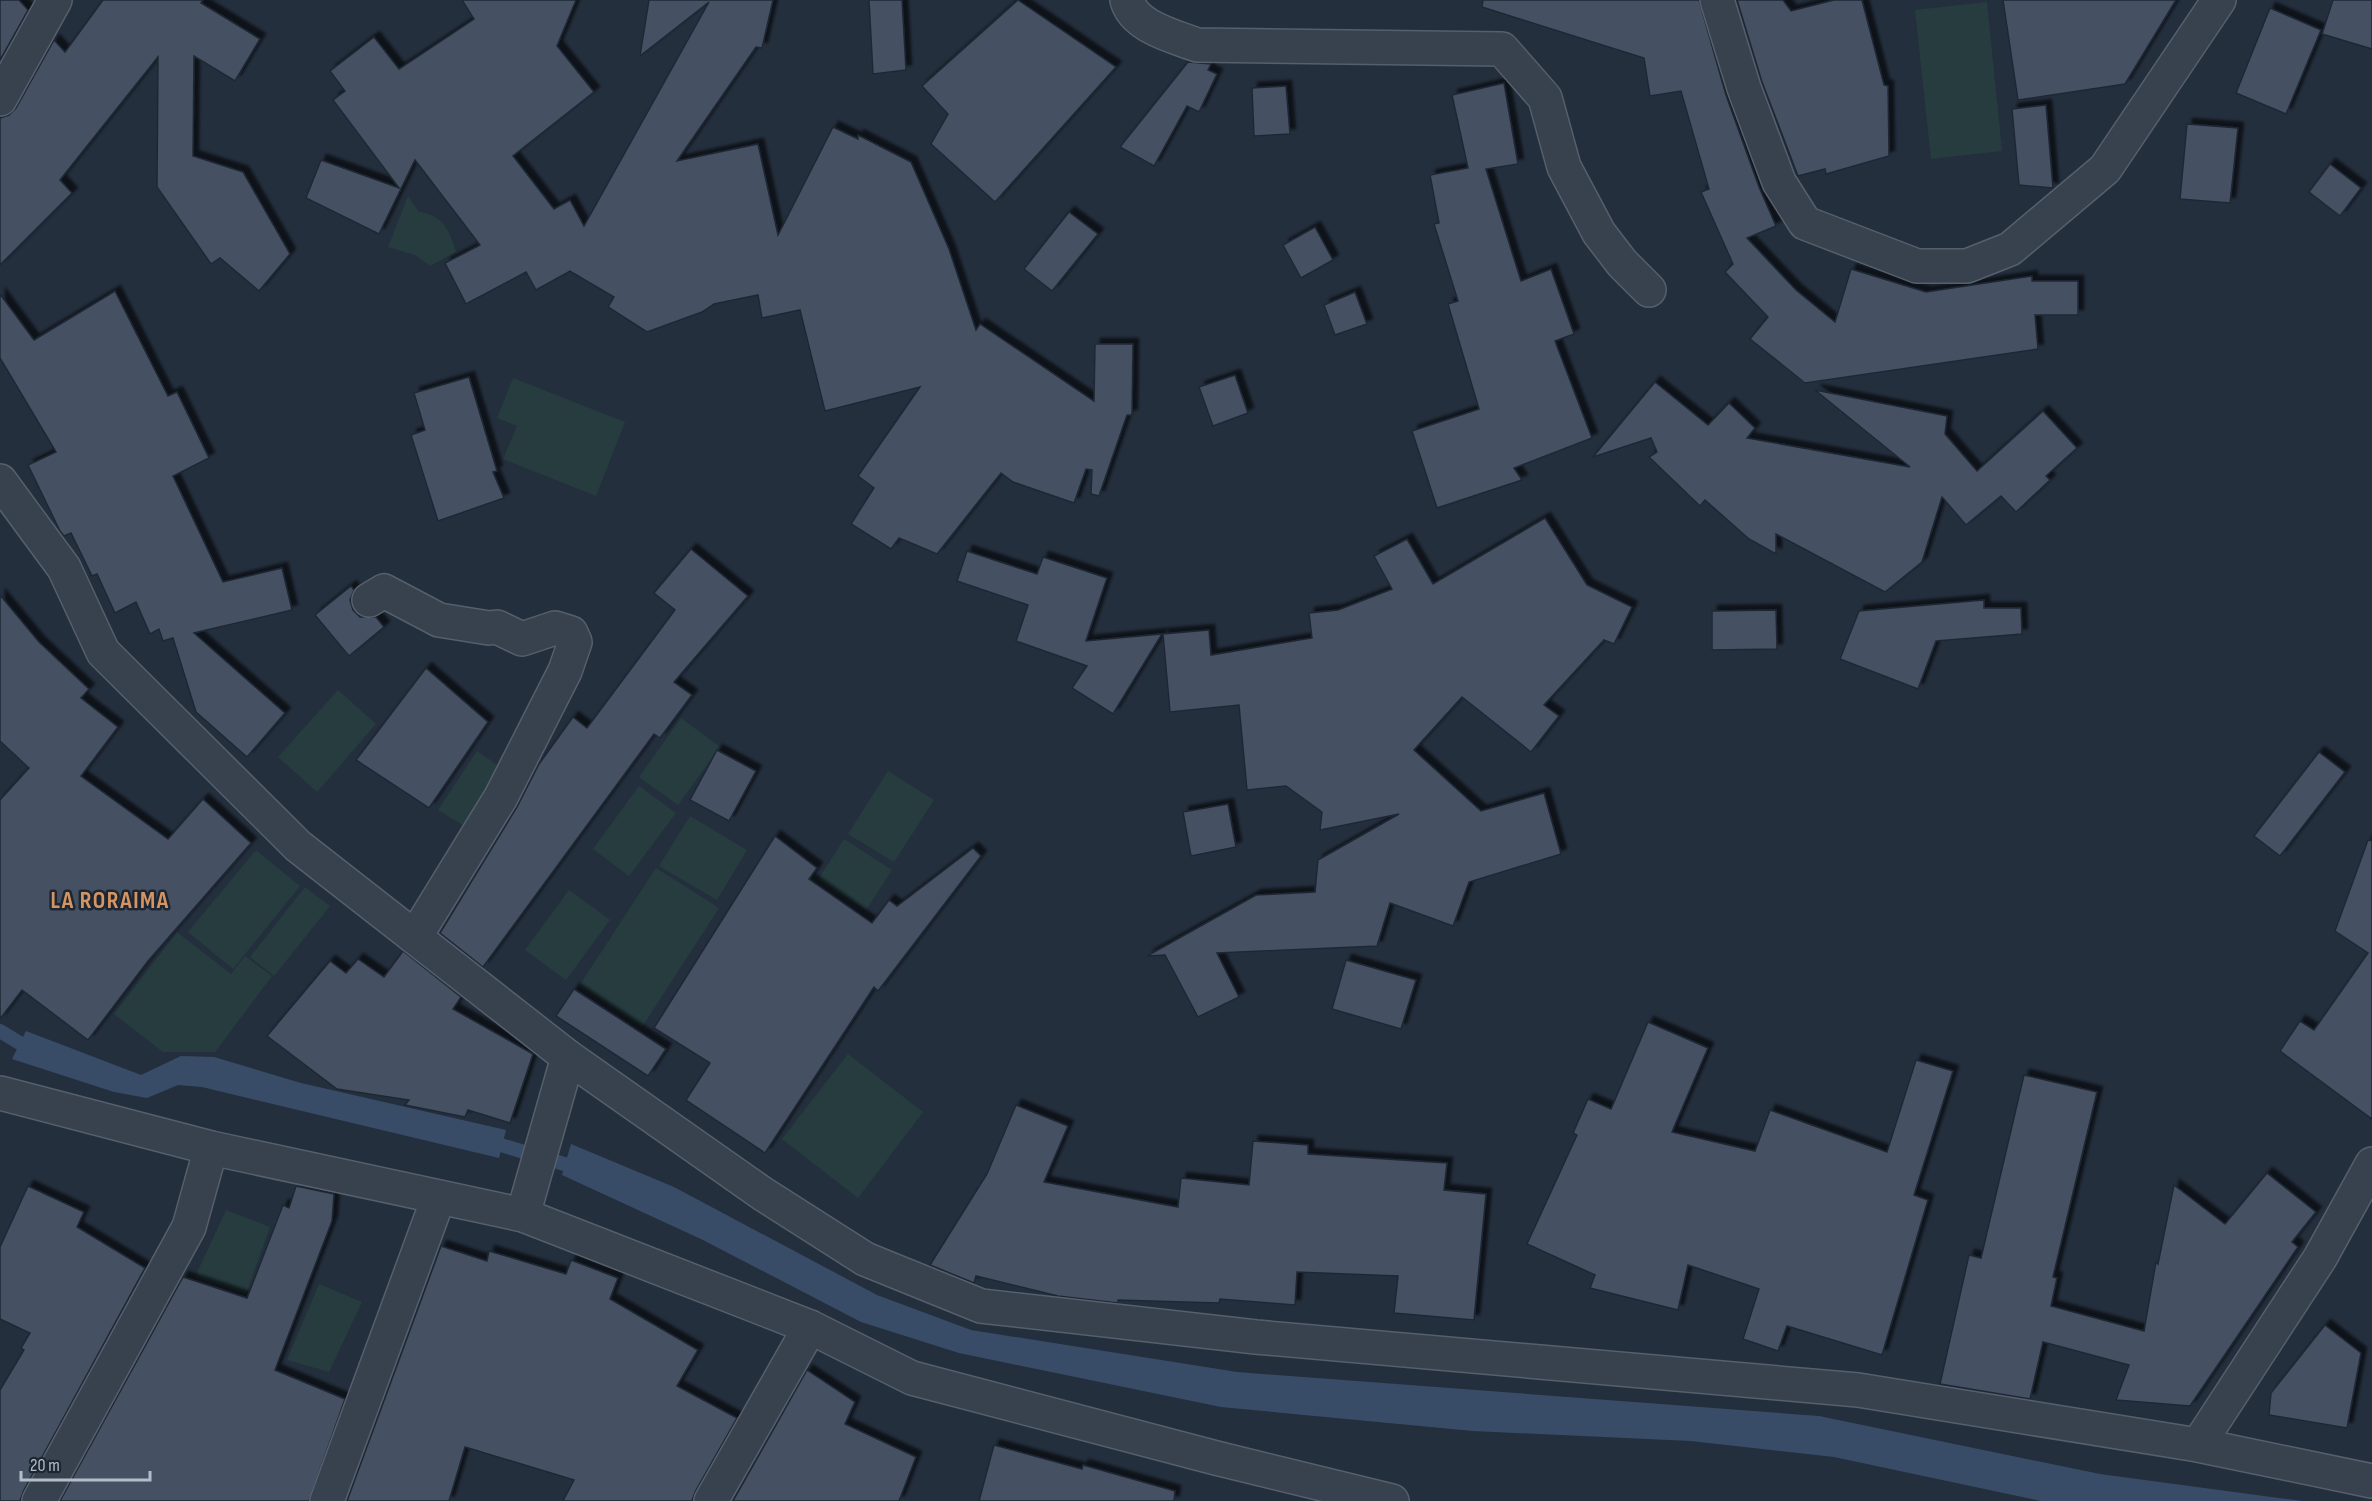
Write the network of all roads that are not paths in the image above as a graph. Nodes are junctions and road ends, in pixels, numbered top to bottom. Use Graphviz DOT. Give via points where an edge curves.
graph roads {
  1 [pos="55,0"];
  2 [pos="1127,0"];
  3 [pos="1717,0"];
  4 [pos="2219,0"];
  5 [pos="0,99"];
  6 [pos="1649,290"];
  7 [pos="0,481"];
  8 [pos="369,600"];
  9 [pos="415,937"];
  10 [pos="568,1057"];
  11 [pos="0,1093"];
  12 [pos="211,1148"];
  13 [pos="2372,1164"];
  14 [pos="438,1198"];
  15 [pos="523,1215"];
  16 [pos="810,1327"];
  17 [pos="2198,1445"];
  18 [pos="2360,1487"];
  19 [pos="39,1501"];
  20 [pos="327,1501"];
  21 [pos="711,1501"];
  22 [pos="1392,1501"];
  1 -- 5 [label="street"];
  2 -- 6 [label="street" via="1138,19 1197,45 1502,49 1545,98 1564,167 1599,233"];
  3 -- 4 [label="street" via="1779,182 1805,223 1917,266 1967,266 2010,249 2105,169"];
  7 -- 9 [label="street" via="64,568 103,652 298,846"];
  8 -- 9 [label="street" via="384,591 439,620 497,627 522,639 555,628 570,633 575,642 565,671 501,797"];
  9 -- 10 [label="street"];
  10 -- 15 [label="street"];
  10 -- 17 [label="street" via="763,1194 865,1259 981,1306 1256,1337 1858,1389"];
  11 -- 12 [label="street"];
  12 -- 14 [label="street"];
  12 -- 19 [label="street" via="189,1227"];
  13 -- 17 [label="street" via="2320,1258"];
  14 -- 15 [label="street"];
  14 -- 20 [label="street"];
  15 -- 16 [label="street"];
  16 -- 21 [label="street"];
  16 -- 22 [label="street" via="912,1378"];
  17 -- 18 [label="street"];
}
